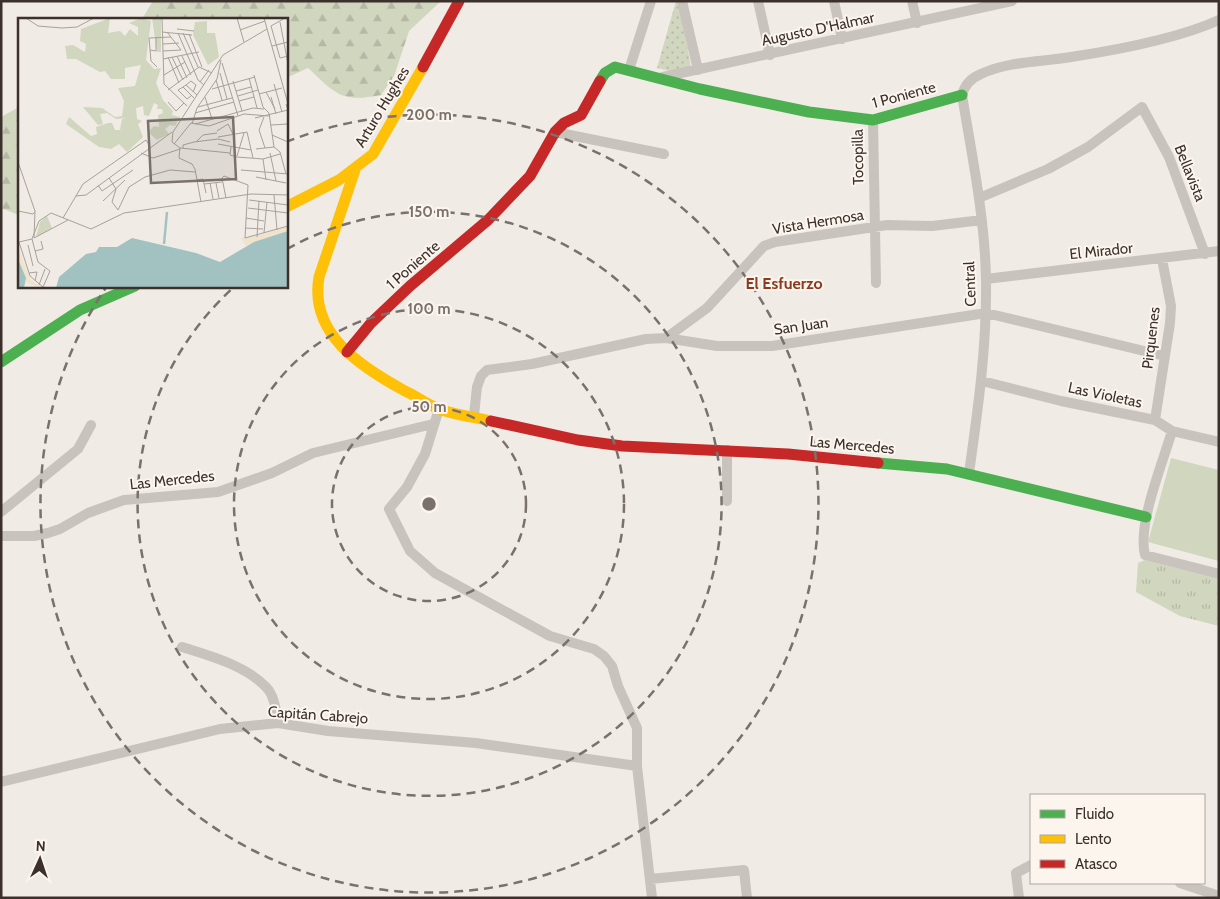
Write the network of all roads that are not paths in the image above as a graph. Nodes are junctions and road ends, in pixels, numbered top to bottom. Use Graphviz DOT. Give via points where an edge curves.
graph roads {
  1 [pos="459,1"];
  2 [pos="652,1"];
  3 [pos="682,1"];
  4 [pos="758,1"];
  5 [pos="834,1"];
  6 [pos="912,1"];
  7 [pos="1012,1"];
  8 [pos="989,4"];
  9 [pos="1219,20"];
  10 [pos="917,23"];
  11 [pos="842,39"];
  12 [pos="770,55"];
  13 [pos="629,70"];
  14 [pos="698,70"];
  15 [pos="660,78"];
  16 [pos="962,95"];
  17 [pos="581,115"];
  18 [pos="872,120"];
  19 [pos="555,132"];
  20 [pos="578,137"];
  21 [pos="664,154"];
  22 [pos="355,170"];
  23 [pos="979,198"];
  24 [pos="288,206"];
  25 [pos="982,220"];
  26 [pos="875,228"];
  27 [pos="1219,251"];
  28 [pos="1205,254"];
  29 [pos="1162,259"];
  30 [pos="986,279"];
  31 [pos="876,283"];
  32 [pos="130,288"];
  33 [pos="986,314"];
  34 [pos="666,338"];
  35 [pos="347,352"];
  36 [pos="1165,356"];
  37 [pos="1,362"];
  38 [pos="982,381"];
  39 [pos="439,408"];
  40 [pos="474,416"];
  41 [pos="1155,420"];
  42 [pos="433,424"];
  43 [pos="91,425"];
  44 [pos="1172,431"];
  45 [pos="1219,442"];
  46 [pos="727,450"];
  47 [pos="969,473"];
  48 [pos="727,501"];
  49 [pos="1,512"];
  50 [pos="1146,517"];
  51 [pos="1,536"];
  52 [pos="1219,574"];
  53 [pos="182,647"];
  54 [pos="278,724"];
  55 [pos="637,766"];
  56 [pos="1,782"];
  57 [pos="1030,866"];
  58 [pos="650,879"];
  59 [pos="1183,884"];
  60 [pos="1219,896"];
  61 [pos="652,898"];
  62 [pos="747,898"];
  63 [pos="1019,898"];
  1 -- 22 [label="street, Arturo Hughes" via="382,142"];
  2 -- 13 [label="street"];
  3 -- 14 [label="street"];
  4 -- 12 [label="street"];
  5 -- 11 [label="street"];
  6 -- 10 [label="street"];
  7 -- 8 [label="street, Augusto D'Halmar"];
  8 -- 10 [label="street, Augusto D'Halmar"];
  9 -- 16 [label="street" via="1171,36 988,71 969,82"];
  10 -- 11 [label="street, Augusto D'Halmar"];
  11 -- 12 [label="street, Augusto D'Halmar"];
  12 -- 14 [label="street, Augusto D'Halmar"];
  13 -- 15 [label="street, 1 Poniente"];
  13 -- 17 [label="street, 1 Poniente" via="615,67 605,73"];
  14 -- 15 [label="street, Augusto D'Halmar"];
  15 -- 18 [label="street, 1 Poniente" via="809,112"];
  16 -- 18 [label="street, 1 Poniente"];
  16 -- 23 [label="street, Central"];
  17 -- 19 [label="street, 1 Poniente" via="564,123"];
  17 -- 20 [label="street, 1 Poniente"];
  18 -- 26 [label="street, Tocopilla"];
  19 -- 20 [label="street"];
  19 -- 35 [label="street, 1 Poniente" via="530,176 506,202 410,286 371,323"];
  20 -- 21 [label="street"];
  22 -- 24 [label="street, Arturo Hughes"];
  22 -- 35 [label="street, Las Mercedes" via="326,251 316,294 323,318 334,338"];
  23 -- 25 [label="street, Central"];
  23 -- 28 [label="street, Bellavista" via="1048,169 1088,147 1142,107 1169,158"];
  25 -- 26 [label="street, Vista Hermosa" via="952,225"];
  25 -- 30 [label="street, Central"];
  26 -- 31 [label="street, Tocopilla"];
  26 -- 34 [label="street, Vista Hermosa" via="764,246 707,308"];
  27 -- 28 [label="street, El Mirador"];
  28 -- 29 [label="street, El Mirador"];
  29 -- 30 [label="street, El Mirador"];
  29 -- 36 [label="street, Pirquenes" via="1171,306"];
  30 -- 33 [label="street, Central"];
  32 -- 37 [label="street" via="80,310"];
  33 -- 34 [label="street, San Juan" via="772,346 717,346"];
  33 -- 36 [label="street, San Juan"];
  33 -- 38 [label="street, Central"];
  34 -- 40 [label="street, San Juan" via="624,342 532,364 487,370 477,387"];
  35 -- 39 [label="street, Las Mercedes" via="376,375"];
  36 -- 41 [label="street, Pirquenes"];
  38 -- 41 [label="street, Las Violetas"];
  38 -- 47 [label="street, Central"];
  39 -- 40 [label="street, Las Mercedes"];
  39 -- 42 [label="street"];
  40 -- 46 [label="street, Las Mercedes" via="578,440 622,446"];
  41 -- 44 [label="street, Las Violetas"];
  42 -- 51 [label="street, Las Mercedes" via="313,453 272,474 218,492 124,500 48,533"];
  42 -- 55 [label="street" via="425,454 407,488 389,509 410,551 435,574 550,636 594,649 604,656 614,671 637,728"];
  43 -- 49 [label="street" via="78,449"];
  44 -- 45 [label="street, Las Violetas"];
  44 -- 50 [label="street"];
  46 -- 47 [label="street, Las Mercedes"];
  46 -- 48 [label="street"];
  47 -- 50 [label="street, Las Mercedes"];
  50 -- 52 [label="street" via="1142,545 1145,555"];
  53 -- 54 [label="street" via="238,667 267,687 275,704"];
  54 -- 55 [label="street, Capitán Cabrejo" via="476,742"];
  54 -- 56 [label="street, Capitán Cabrejo" via="220,729"];
  55 -- 58 [label="street"];
  57 -- 63 [label="street" via="1016,873"];
  58 -- 61 [label="street"];
  58 -- 62 [label="street" via="744,870"];
  59 -- 60 [label="street"];
}
